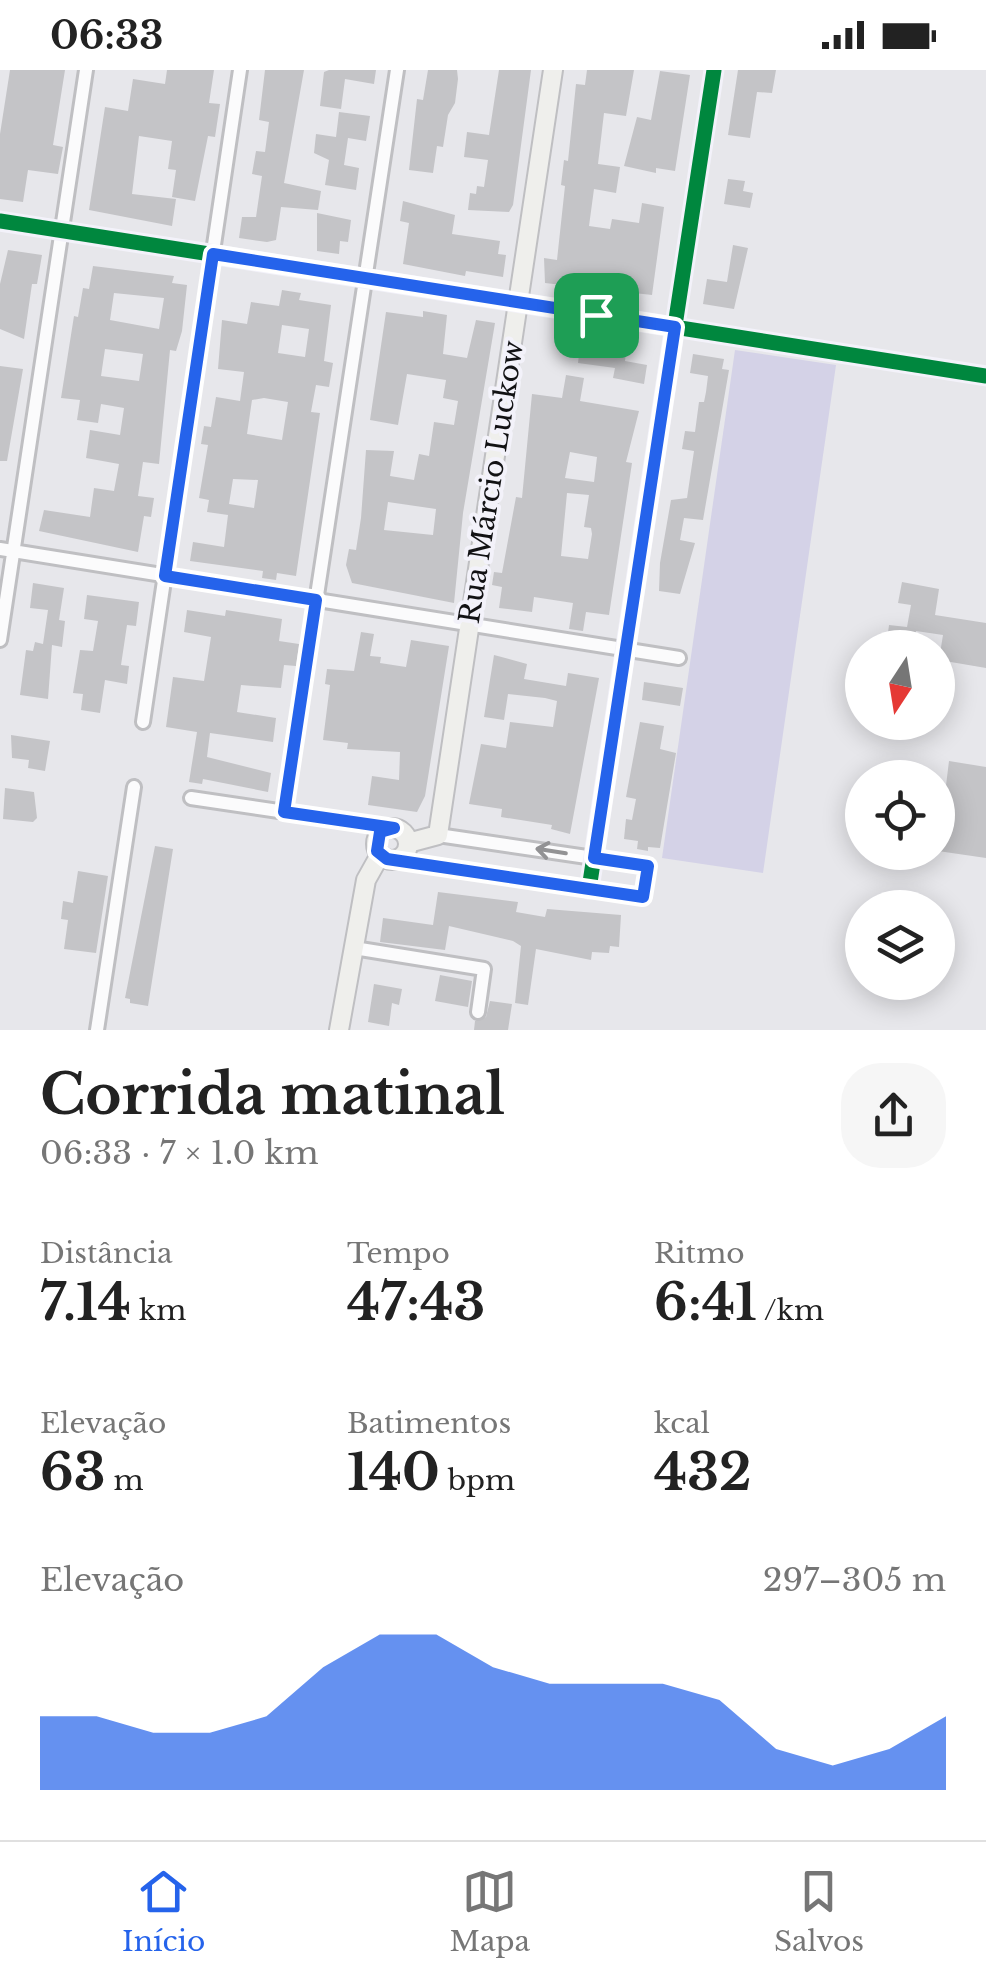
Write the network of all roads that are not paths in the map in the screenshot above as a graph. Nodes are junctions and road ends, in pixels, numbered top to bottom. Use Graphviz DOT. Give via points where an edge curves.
graph roads {
  1 [pos="86,70"];
  2 [pos="240,70"];
  3 [pos="397,70"];
  4 [pos="553,70"];
  5 [pos="714,70"];
  6 [pos="0,221"];
  7 [pos="62,230"];
  8 [pos="213,254"];
  9 [pos="365,278"];
  10 [pos="518,302"];
  11 [pos="675,327"];
  12 [pos="986,376"];
  13 [pos="7,550"];
  14 [pos="165,576"];
  15 [pos="316,600"];
  16 [pos="470,624"];
  17 [pos="0,640"];
  18 [pos="626,649"];
  19 [pos="679,658"];
  20 [pos="143,722"];
  21 [pos="134,788"];
  22 [pos="191,798"];
  23 [pos="284,812"];
  24 [pos="394,828"];
  25 [pos="438,834"];
  26 [pos="408,843"];
  27 [pos="386,857"];
  28 [pos="594,858"];
  29 [pos="590,889"];
  30 [pos="354,948"];
  31 [pos="478,1012"];
  32 [pos="97,1030"];
  33 [pos="340,1030"];
  1 -- 7 [label="street"];
  2 -- 8 [label="street"];
  3 -- 9 [label="street"];
  4 -- 10 [label="street, Rua Márcio Luckow"];
  5 -- 11 [label="street"];
  6 -- 7 [label="street"];
  7 -- 8 [label="street"];
  7 -- 13 [label="street"];
  8 -- 9 [label="street"];
  8 -- 14 [label="street"];
  9 -- 10 [label="street"];
  9 -- 15 [label="street"];
  10 -- 11 [label="street"];
  10 -- 16 [label="street, Rua Márcio Luckow"];
  11 -- 12 [label="street"];
  11 -- 18 [label="street"];
  13 -- 14 [label="street"];
  13 -- 17 [label="street"];
  14 -- 15 [label="street"];
  14 -- 20 [label="street"];
  15 -- 16 [label="street"];
  15 -- 23 [label="street"];
  16 -- 18 [label="street"];
  16 -- 25 [label="street, Rua Márcio Luckow"];
  18 -- 19 [label="street"];
  18 -- 28 [label="street"];
  21 -- 32 [label="street"];
  22 -- 23 [label="street"];
  23 -- 24 [label="street"];
  24 -- 26 [label="street"];
  24 -- 27 [label="street" via="377,836"];
  25 -- 26 [label="street"];
  28 -- 25 [label="street, one-way"];
  26 -- 27 [label="street" via="405,853"];
  27 -- 29 [label="street"];
  27 -- 30 [label="street" via="366,880"];
  28 -- 29 [label="street"];
  28 -- 29 [label="street" via="648,866 643,897"];
  30 -- 31 [label="street" via="484,969"];
  30 -- 33 [label="street"];
}
